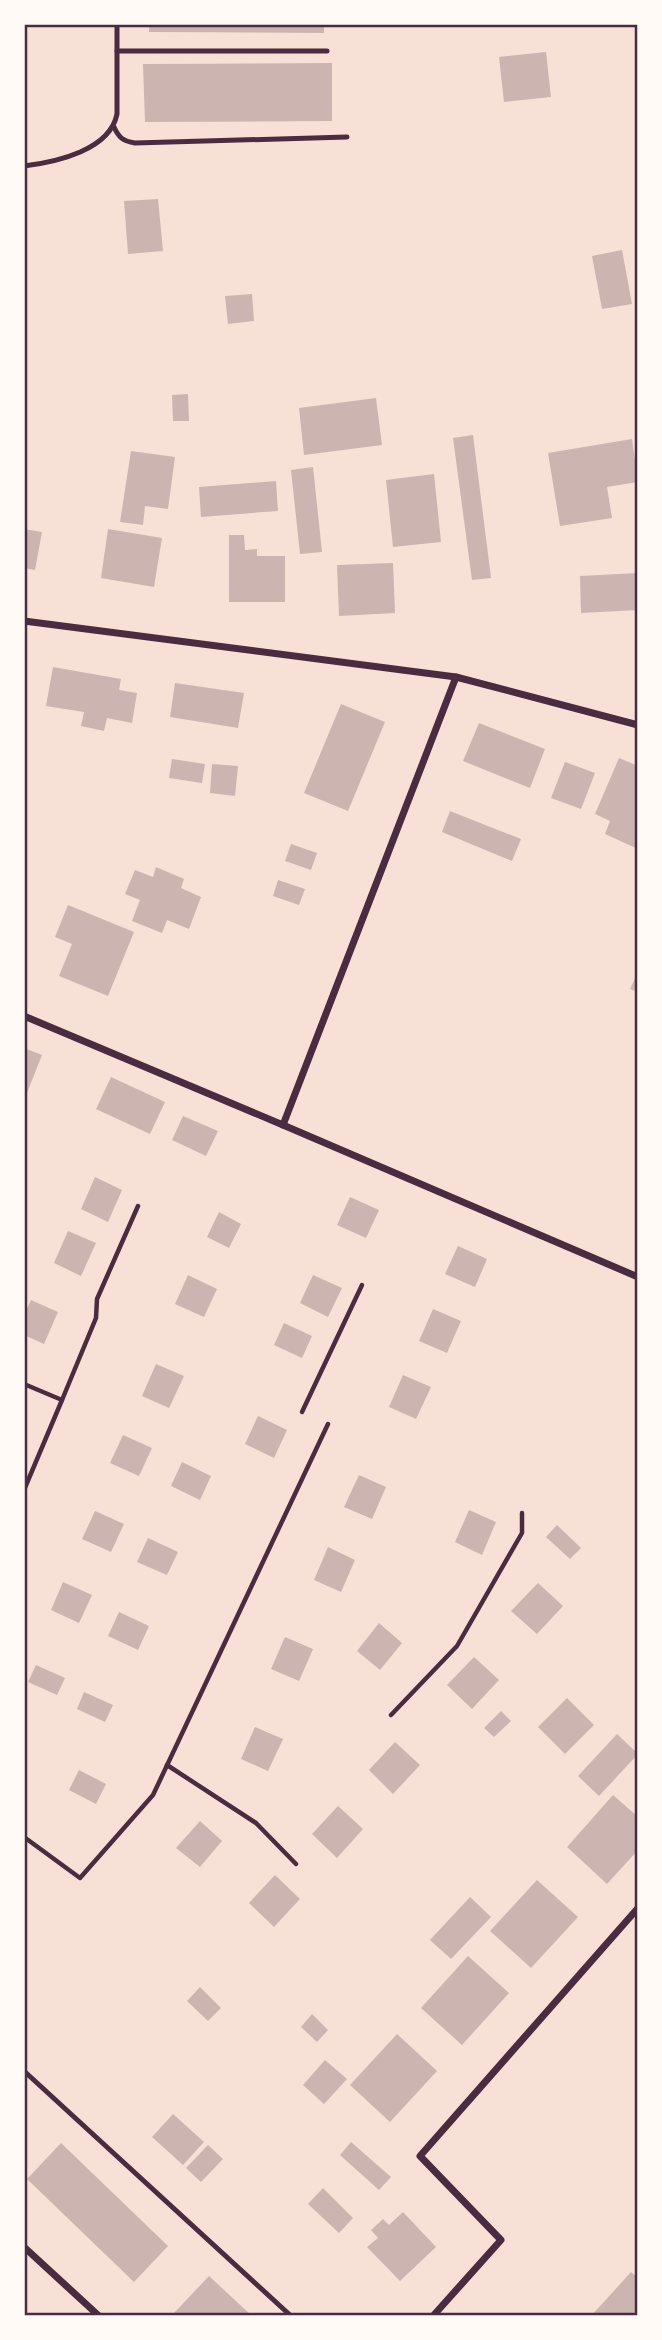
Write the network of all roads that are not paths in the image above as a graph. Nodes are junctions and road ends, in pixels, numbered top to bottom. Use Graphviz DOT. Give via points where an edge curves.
graph roads {
  1 [pos="117,24"];
  2 [pos="117,51"];
  3 [pos="327,51"];
  4 [pos="114,127"];
  5 [pos="347,137"];
  6 [pos="24,166"];
  7 [pos="24,621"];
  8 [pos="456,677"];
  9 [pos="638,725"];
  10 [pos="24,1016"];
  11 [pos="283,1125"];
  12 [pos="638,1277"];
  13 [pos="638,1908"];
  14 [pos="24,2071"];
  15 [pos="24,2247"];
  16 [pos="99,2315"];
  17 [pos="291,2315"];
  18 [pos="433,2315"];
  1 -- 2 [label="lane"];
  2 -- 3 [label="lane"];
  2 -- 4 [label="lane"];
  4 -- 5 [label="lane" via="125,142 135,143"];
  4 -- 6 [label="lane" via="82,150"];
  7 -- 8 [label="street"];
  8 -- 9 [label="street"];
  8 -- 11 [label="street"];
  10 -- 11 [label="street"];
  11 -- 12 [label="street"];
  13 -- 18 [label="street" via="420,2156 501,2240"];
  14 -- 17 [label="lane"];
  15 -- 16 [label="street"];
}
